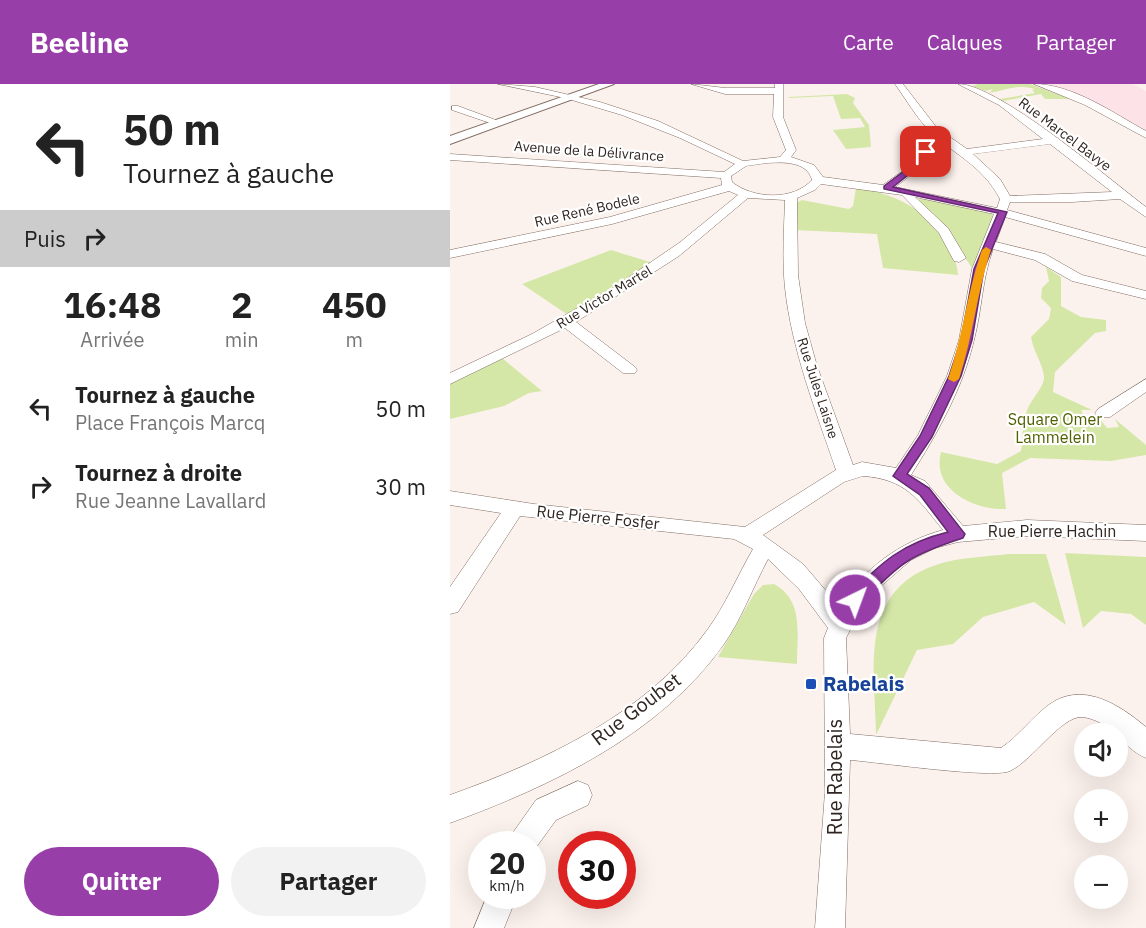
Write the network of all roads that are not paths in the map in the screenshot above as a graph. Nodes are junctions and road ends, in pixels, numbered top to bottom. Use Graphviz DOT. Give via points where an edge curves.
graph roads {
  1 [pos="502,84"];
  2 [pos="609,84"];
  3 [pos="695,84"];
  4 [pos="899,84"];
  5 [pos="962,84"];
  6 [pos="1038,84"];
  7 [pos="778,87"];
  8 [pos="572,97"];
  9 [pos="455,108"];
  10 [pos="499,123"];
  11 [pos="1146,135"];
  12 [pos="936,139"];
  13 [pos="450,140"];
  14 [pos="1052,141"];
  15 [pos="965,152"];
  16 [pos="450,157"];
  17 [pos="783,160"];
  18 [pos="742,164"];
  19 [pos="818,180"];
  20 [pos="728,181"];
  21 [pos="886,188"];
  22 [pos="907,191"];
  23 [pos="745,195"];
  24 [pos="1123,195"];
  25 [pos="791,196"];
  26 [pos="1005,205"];
  27 [pos="1146,213"];
  28 [pos="988,244"];
  29 [pos="1146,252"];
  30 [pos="450,254"];
  31 [pos="959,258"];
  32 [pos="1146,295"];
  33 [pos="566,321"];
  34 [pos="629,370"];
  35 [pos="450,379"];
  36 [pos="1146,384"];
  37 [pos="1104,413"];
  38 [pos="846,472"];
  39 [pos="900,476"];
  40 [pos="450,498"];
  41 [pos="515,508"];
  42 [pos="1146,533"];
  43 [pos="958,534"];
  44 [pos="756,541"];
  45 [pos="450,605"];
  46 [pos="839,626"];
  47 [pos="1146,745"];
  48 [pos="838,746"];
  49 [pos="578,795"];
  50 [pos="450,809"];
  51 [pos="531,831"];
  52 [pos="497,909"];
  53 [pos="489,928"];
  54 [pos="830,928"];
  1 -- 8 [label="street"];
  2 -- 8 [label="street"];
  3 -- 7 [label="street" via="725,91"];
  4 -- 12 [label="street"];
  5 -- 14 [label="street, Rue Marcel Bavye" via="998,100"];
  6 -- 11 [label="street" via="1088,103"];
  7 -- 17 [label="street" via="778,117 791,150"];
  8 -- 10 [label="street"];
  8 -- 18 [label="street" via="657,122"];
  9 -- 10 [label="street"];
  10 -- 13 [label="street"];
  12 -- 15 [label="street"];
  12 -- 21 [label="street" via="915,167"];
  14 -- 15 [label="street"];
  14 -- 24 [label="street, Rue Marcel Bavye"];
  15 -- 26 [label="street" via="999,184"];
  16 -- 20 [label="street, Avenue de la Délivrance"];
  17 -- 18 [label="street"];
  17 -- 19 [label="street" via="813,169"];
  18 -- 20 [label="street, Rue René Bodele"];
  19 -- 21 [label="street"];
  19 -- 25 [label="street" via="807,191"];
  20 -- 23 [label="street"];
  20 -- 30 [label="street, Rue René Bodele" via="619,219"];
  21 -- 22 [label="street"];
  22 -- 26 [label="street"];
  22 -- 31 [label="street" via="909,198 944,231"];
  23 -- 25 [label="street"];
  23 -- 33 [label="street, Rue Victor Martel" via="673,254"];
  24 -- 26 [label="street"];
  24 -- 27 [label="street, Rue Marcel Bavye"];
  25 -- 38 [label="street, Rue Jules Laisne" via="789,255 796,316 808,364"];
  26 -- 28 [label="street"];
  26 -- 29 [label="street"];
  28 -- 32 [label="street" via="1040,257 1077,278"];
  28 -- 39 [label="street" via="957,370 931,428"];
  33 -- 34 [label="street"];
  33 -- 35 [label="street, Rue Victor Martel"];
  36 -- 37 [label="street"];
  38 -- 39 [label="street" via="875,469"];
  38 -- 44 [label="street"];
  39 -- 43 [label="street" via="925,492"];
  40 -- 41 [label="street, Rue Pierre Fosfer"];
  41 -- 44 [label="street, Rue Pierre Fosfer" via="712,528"];
  41 -- 45 [label="street"];
  42 -- 43 [label="street, Rue Pierre Hachin" via="1027,528"];
  43 -- 46 [label="street, Rue Pierre Hachin" via="916,547 892,562 865,587"];
  44 -- 46 [label="street" via="799,573"];
  44 -- 50 [label="street, Rue Goubet" via="732,612 718,634 670,686 614,729 560,762"];
  46 -- 48 [label="street, Rue Rabelais" via="834,685"];
  47 -- 48 [label="street" via="1105,712 1076,706 1060,712 1020,750 1002,761"];
  48 -- 54 [label="street, Rue Rabelais"];
  49 -- 51 [label="street" via="546,810"];
  52 -- 53 [label="street"];
}
